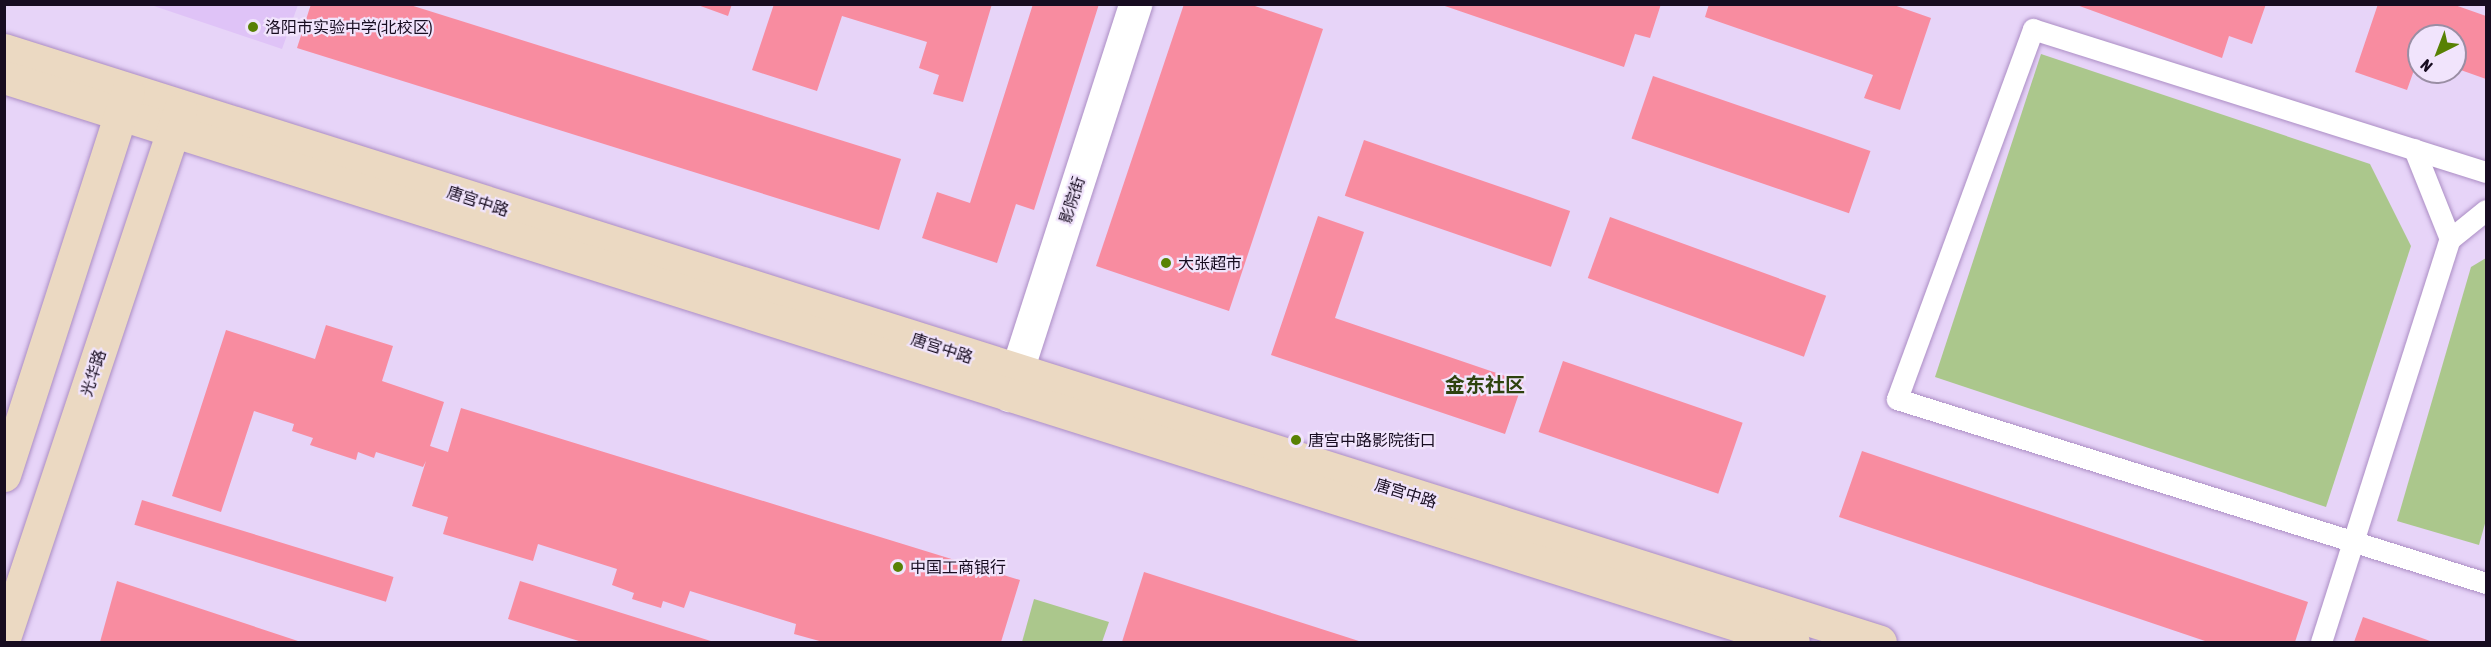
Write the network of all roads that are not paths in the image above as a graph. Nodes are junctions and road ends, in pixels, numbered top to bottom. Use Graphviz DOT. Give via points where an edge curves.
graph roads {
  1 [pos="1135,4"];
  2 [pos="4,50"];
  3 [pos="4,77"];
  4 [pos="125,102"];
  5 [pos="177,118"];
  6 [pos="2414,149"];
  7 [pos="2487,172"];
  8 [pos="2487,210"];
  9 [pos="2450,239"];
  10 [pos="1013,383"];
  11 [pos="4,475"];
  12 [pos="2354,542"];
  13 [pos="2487,582"];
  14 [pos="1797,634"];
  15 [pos="4,638"];
  16 [pos="1880,642"];
  17 [pos="2322,642"];
  1 -- 10 [label="street, 影院街"];
  2 -- 4 [label="main road, 唐宫中路"];
  3 -- 4 [label="main road, 唐宫中路"];
  4 -- 5 [label="main road, 唐宫中路"];
  4 -- 11 [label="main road"];
  5 -- 10 [label="main road, 唐宫中路"];
  5 -- 15 [label="main road, 光华路"];
  6 -- 7 [label="lane"];
  6 -- 9 [label="lane"];
  6 -- 12 [label="lane" via="2033,29 1897,399"];
  8 -- 9 [label="lane"];
  9 -- 12 [label="lane"];
  10 -- 14 [label="main road, 唐宫中路"];
  12 -- 13 [label="lane"];
  12 -- 17 [label="lane"];
  14 -- 16 [label="main road, 唐宫中路"];
}
